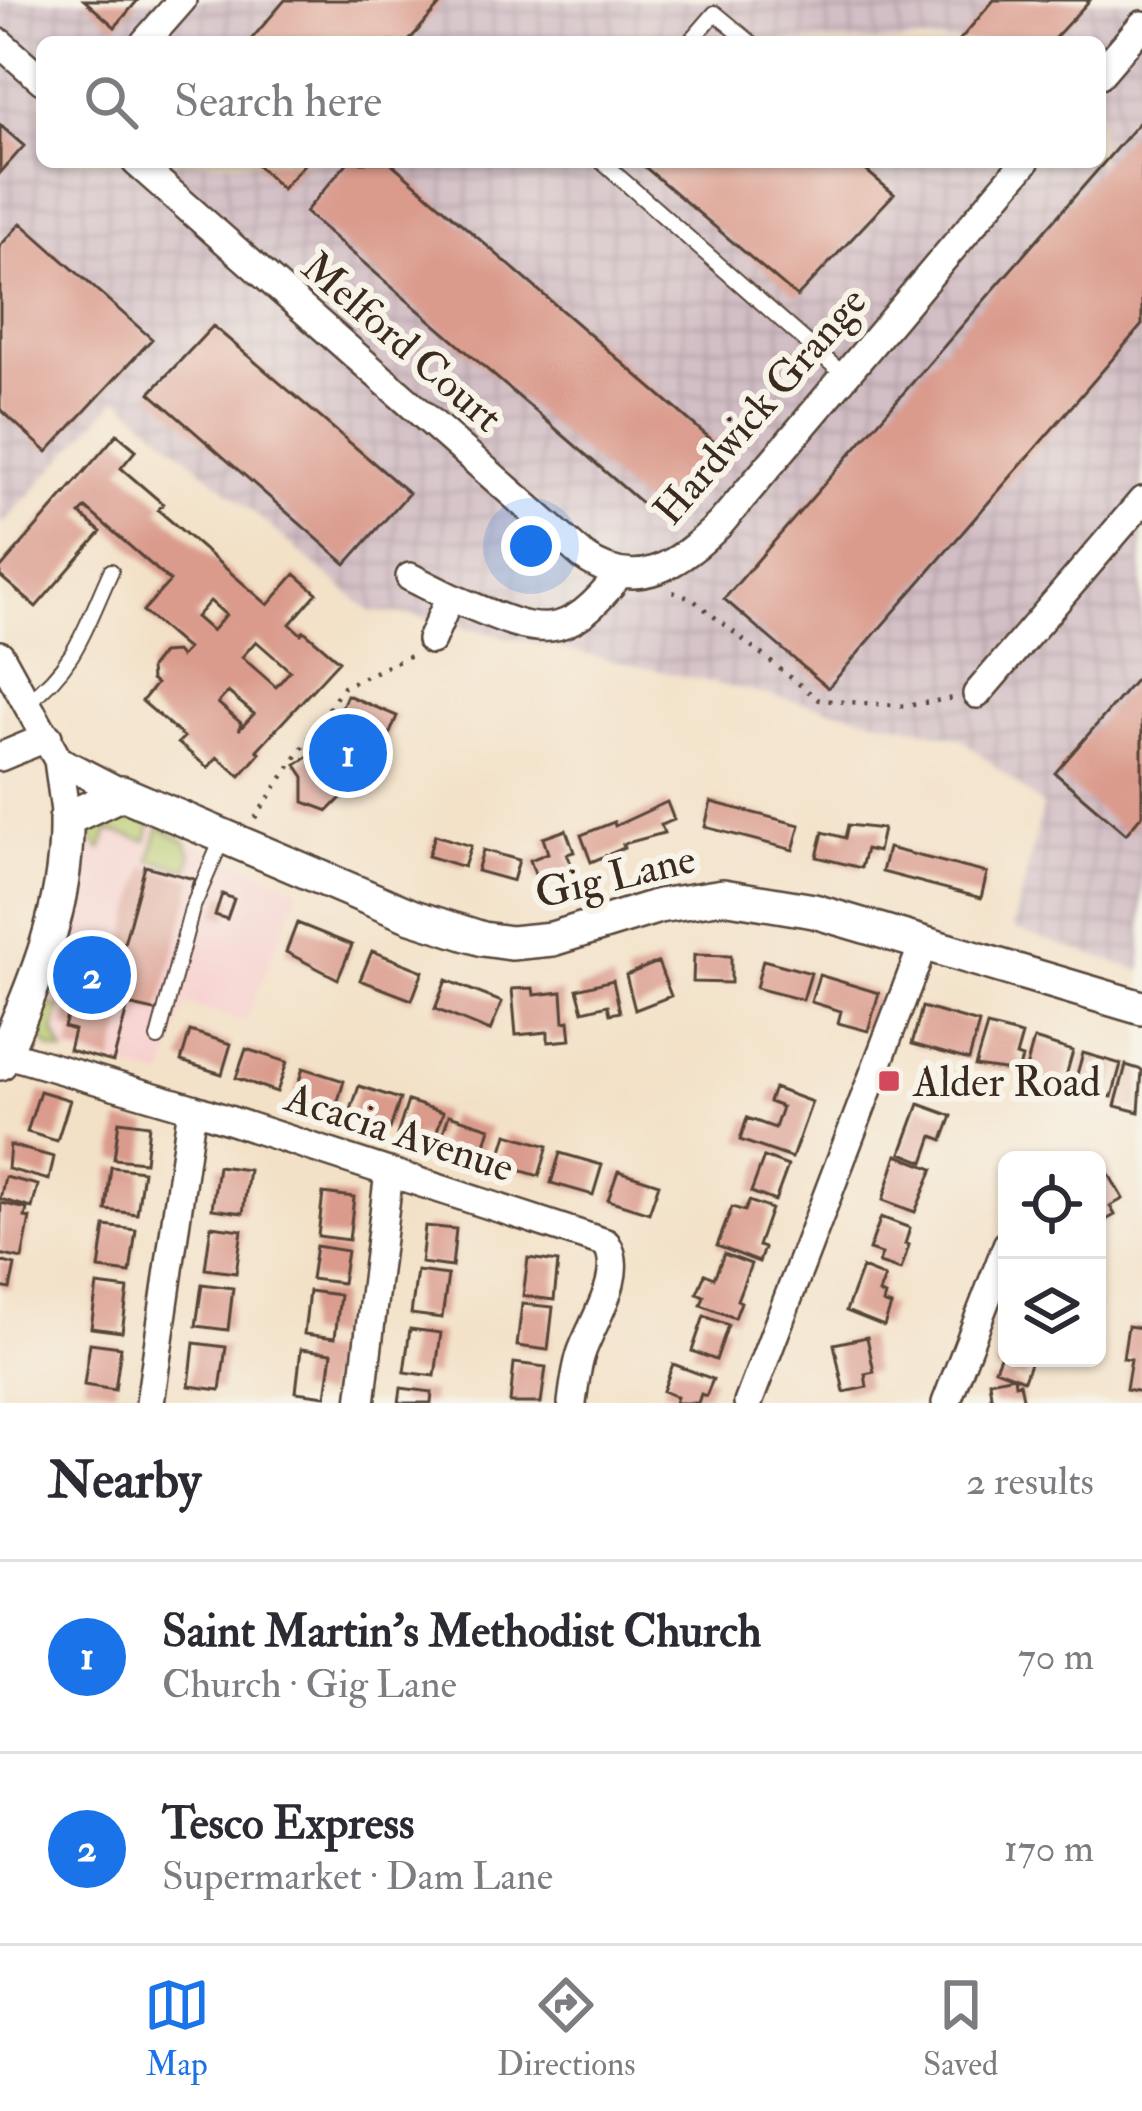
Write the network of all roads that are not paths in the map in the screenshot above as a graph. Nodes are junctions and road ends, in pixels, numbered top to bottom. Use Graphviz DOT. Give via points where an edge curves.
graph roads {
  1 [pos="182,0"];
  2 [pos="1142,26"];
  3 [pos="150,36"];
  4 [pos="695,36"];
  5 [pos="743,36"];
  6 [pos="0,43"];
  7 [pos="1106,67"];
  8 [pos="36,75"];
  9 [pos="143,168"];
  10 [pos="609,168"];
  11 [pos="1020,168"];
  12 [pos="843,374"];
  13 [pos="1142,501"];
  14 [pos="111,571"];
  15 [pos="620,573"];
  16 [pos="410,577"];
  17 [pos="450,596"];
  18 [pos="431,640"];
  19 [pos="0,655"];
  20 [pos="977,694"];
  21 [pos="27,702"];
  22 [pos="53,749"];
  23 [pos="0,758"];
  24 [pos="122,793"];
  25 [pos="66,819"];
  26 [pos="231,840"];
  27 [pos="923,945"];
  28 [pos="13,999"];
  29 [pos="1142,1008"];
  30 [pos="158,1038"];
  31 [pos="2,1058"];
  32 [pos="192,1108"];
  33 [pos="389,1172"];
  34 [pos="1002,1259"];
  35 [pos="750,1402"];
  36 [pos="150,1403"];
  37 [pos="361,1403"];
  38 [pos="572,1403"];
  39 [pos="946,1403"];
  1 -- 3 [label="street"];
  2 -- 7 [label="street"];
  4 -- 5 [label="lane" via="715,13"];
  6 -- 8 [label="street"];
  9 -- 15 [label="street, Melford Court" via="583,556"];
  10 -- 12 [label="lane"];
  11 -- 12 [label="street, Hardwick Grange"];
  12 -- 15 [label="street, Hardwick Grange" via="694,549 658,570"];
  13 -- 20 [label="street"];
  14 -- 21 [label="lane" via="70,661"];
  15 -- 17 [label="street" via="595,607 550,627 508,621"];
  16 -- 17 [label="street"];
  17 -- 18 [label="street"];
  19 -- 21 [label="street"];
  21 -- 22 [label="street"];
  22 -- 23 [label="street"];
  22 -- 24 [label="street, Gig Lane"];
  22 -- 25 [label="street"];
  24 -- 25 [label="street"];
  24 -- 26 [label="street, Gig Lane"];
  25 -- 28 [label="street" via="61,897"];
  26 -- 27 [label="street, Gig Lane" via="483,939 552,939 723,896 814,911"];
  26 -- 30 [label="lane" via="192,909"];
  27 -- 29 [label="street, Gig Lane"];
  27 -- 35 [label="street"];
  28 -- 31 [label="street"];
  31 -- 32 [label="street, Acacia Avenue"];
  32 -- 33 [label="street, Acacia Avenue"];
  32 -- 36 [label="street"];
  33 -- 37 [label="street"];
  33 -- 38 [label="street, Acacia Avenue" via="606,1243 612,1276 580,1357"];
  34 -- 39 [label="street"];
}
